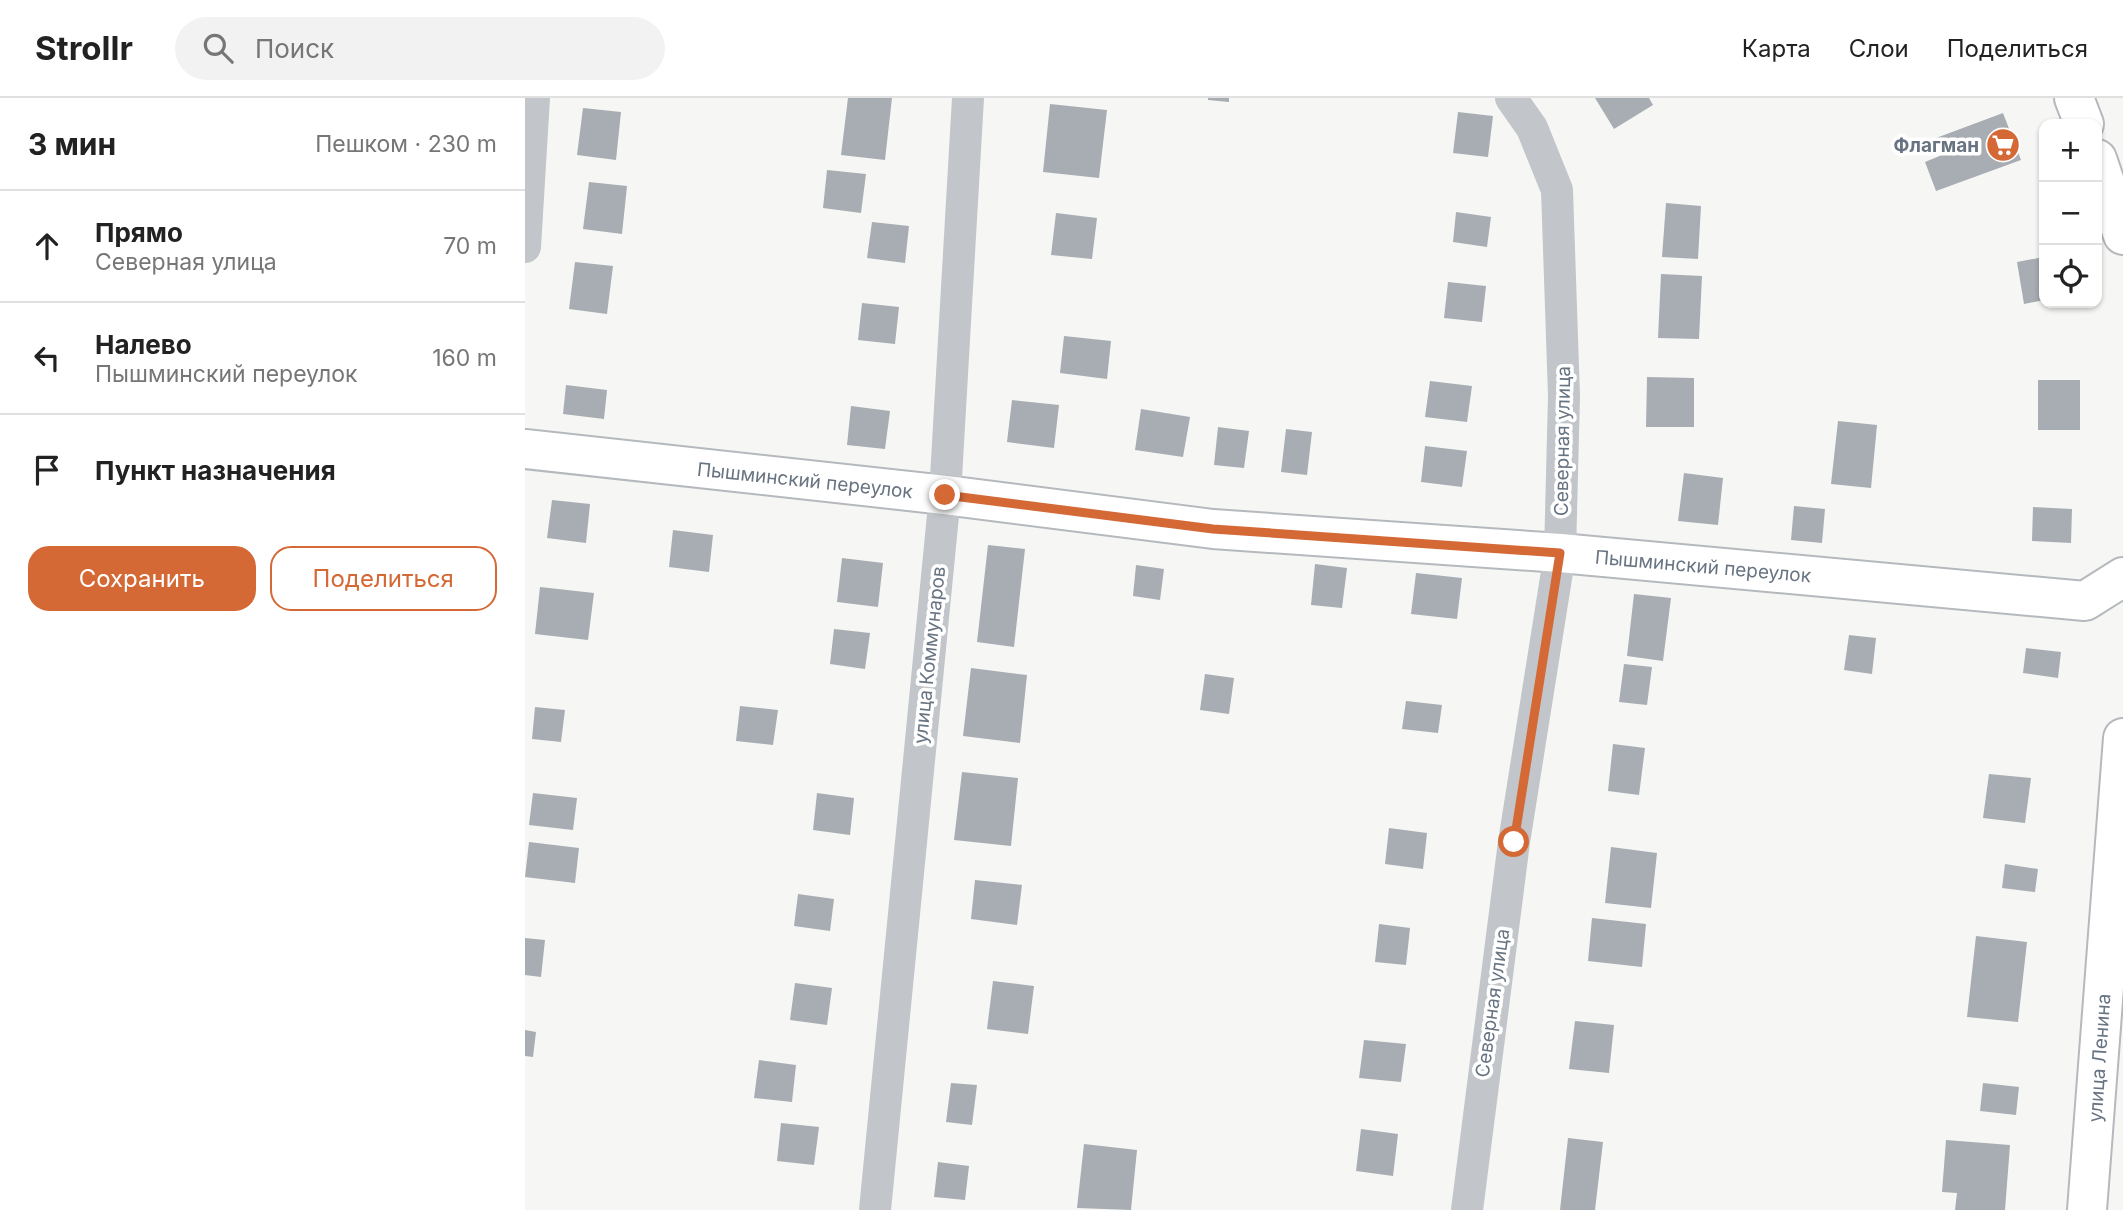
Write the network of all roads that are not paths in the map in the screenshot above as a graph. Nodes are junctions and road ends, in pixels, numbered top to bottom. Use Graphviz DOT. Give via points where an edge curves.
graph roads {
  1 [pos="534,98"];
  2 [pos="968,98"];
  3 [pos="1511,98"];
  4 [pos="2074,98"];
  5 [pos="2082,119"];
  6 [pos="2106,165"];
  7 [pos="2123,235"];
  8 [pos="525,247"];
  9 [pos="525,449"];
  10 [pos="945,495"];
  11 [pos="1560,553"];
  12 [pos="2123,577"];
  13 [pos="2123,738"];
  14 [pos="875,1210"];
  15 [pos="1467,1210"];
  16 [pos="2087,1210"];
  1 -- 8 [label="street"];
  2 -- 10 [label="street, улица Коммунаров"];
  3 -- 11 [label="street, Северная улица" via="1532,128 1557,190 1565,396"];
  4 -- 5 [label="street"];
  6 -- 7 [label="street"];
  9 -- 10 [label="street, Пышминский переулок"];
  10 -- 11 [label="street, Пышминский переулок" via="1213,529"];
  10 -- 14 [label="street, улица Коммунаров"];
  11 -- 12 [label="street, Пышминский переулок" via="2085,601"];
  11 -- 15 [label="street, Северная улица" via="1514,842"];
  13 -- 16 [label="street, улица Ленина"];
}
